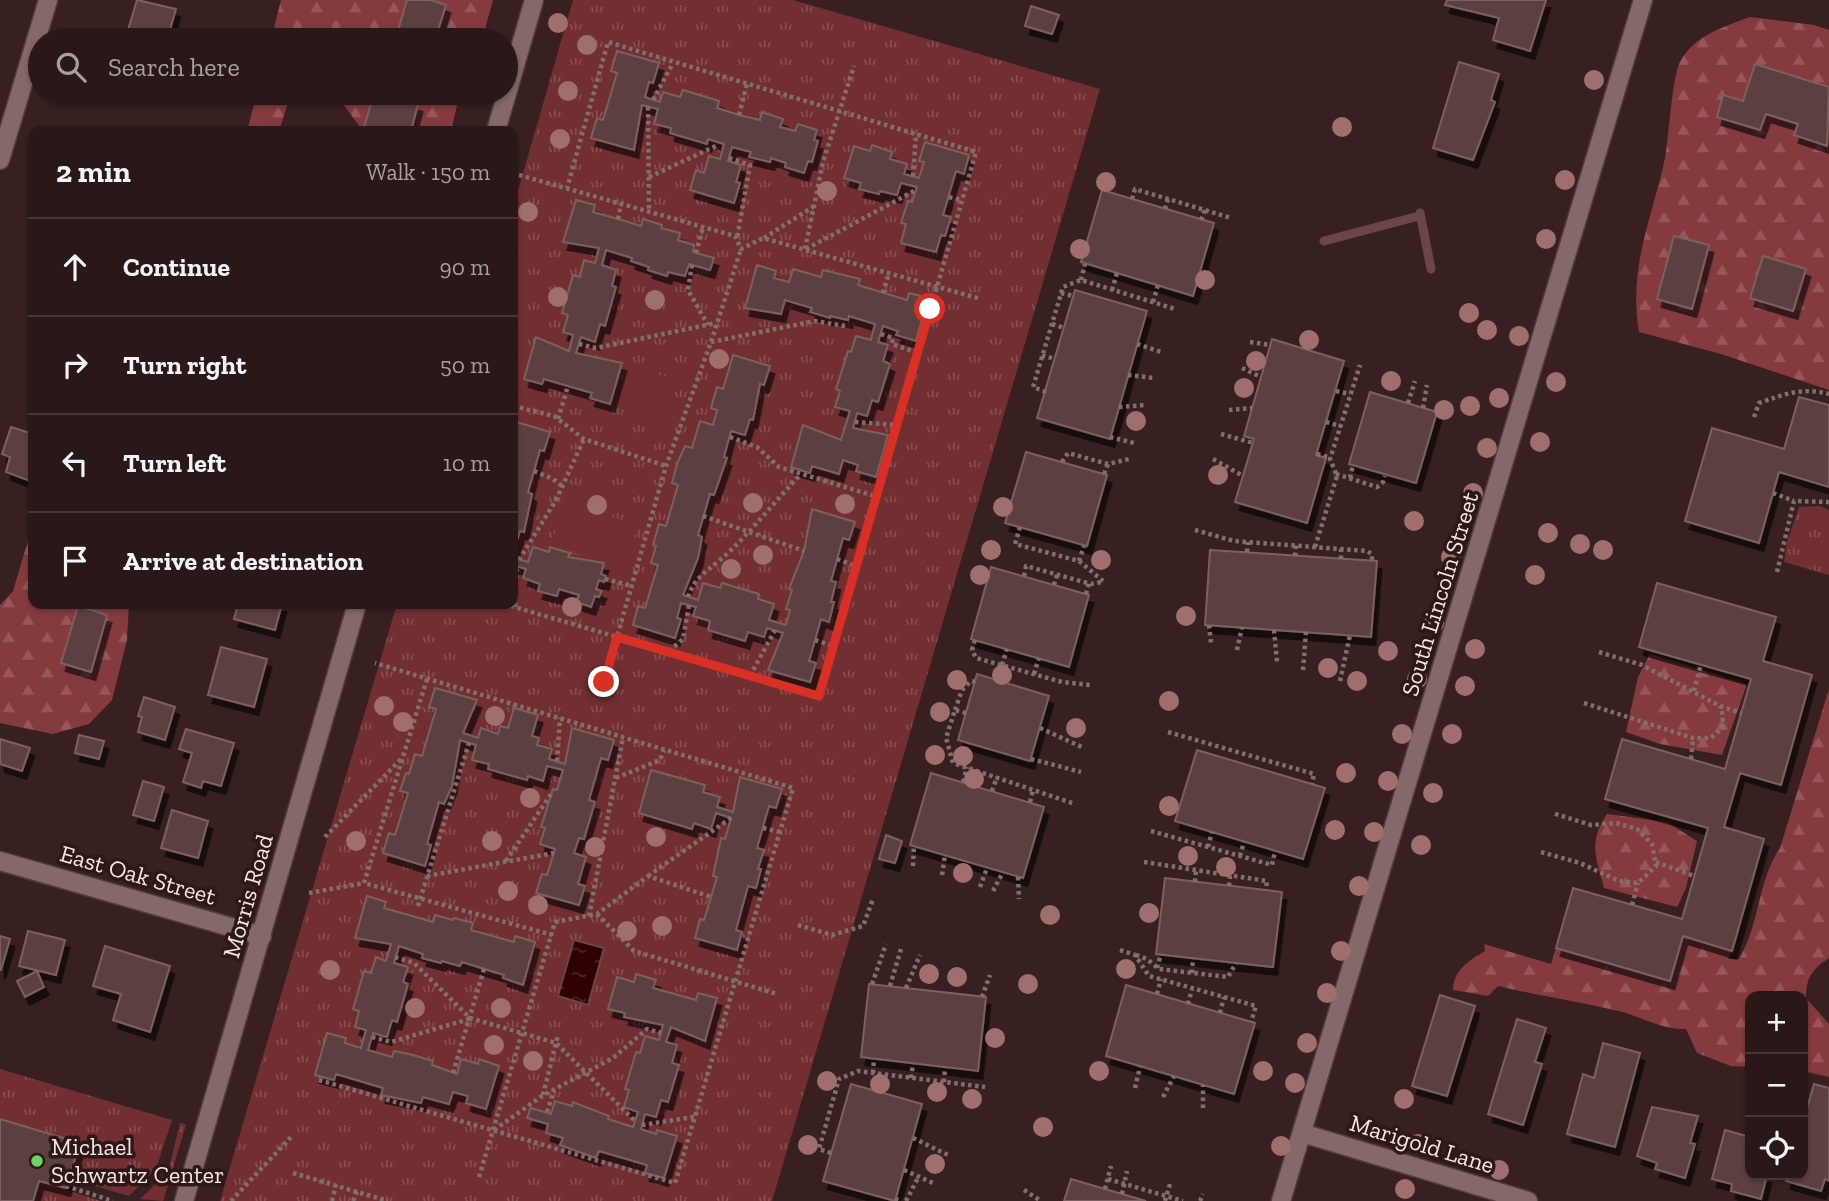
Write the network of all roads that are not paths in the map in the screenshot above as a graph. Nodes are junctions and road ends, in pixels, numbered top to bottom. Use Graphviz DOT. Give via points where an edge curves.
graph roads {
  1 [pos="48,0"];
  2 [pos="534,0"];
  3 [pos="1643,0"];
  4 [pos="40,28"];
  5 [pos="518,55"];
  6 [pos="28,67"];
  7 [pos="504,105"];
  8 [pos="497,126"];
  9 [pos="0,160"];
  10 [pos="356,609"];
  11 [pos="0,861"];
  12 [pos="261,936"];
  13 [pos="1302,1133"];
  14 [pos="184,1201"];
  15 [pos="1281,1201"];
  16 [pos="1528,1201"];
  1 -- 4 [label="street"];
  2 -- 5 [label="street"];
  3 -- 13 [label="street, South Lincoln Street"];
  6 -- 9 [label="street"];
  7 -- 8 [label="street"];
  10 -- 12 [label="street, Morris Road"];
  11 -- 12 [label="street, East Oak Street"];
  12 -- 14 [label="street, Morris Road"];
  13 -- 15 [label="street, South Lincoln Street"];
  13 -- 16 [label="street, Marigold Lane"];
}
